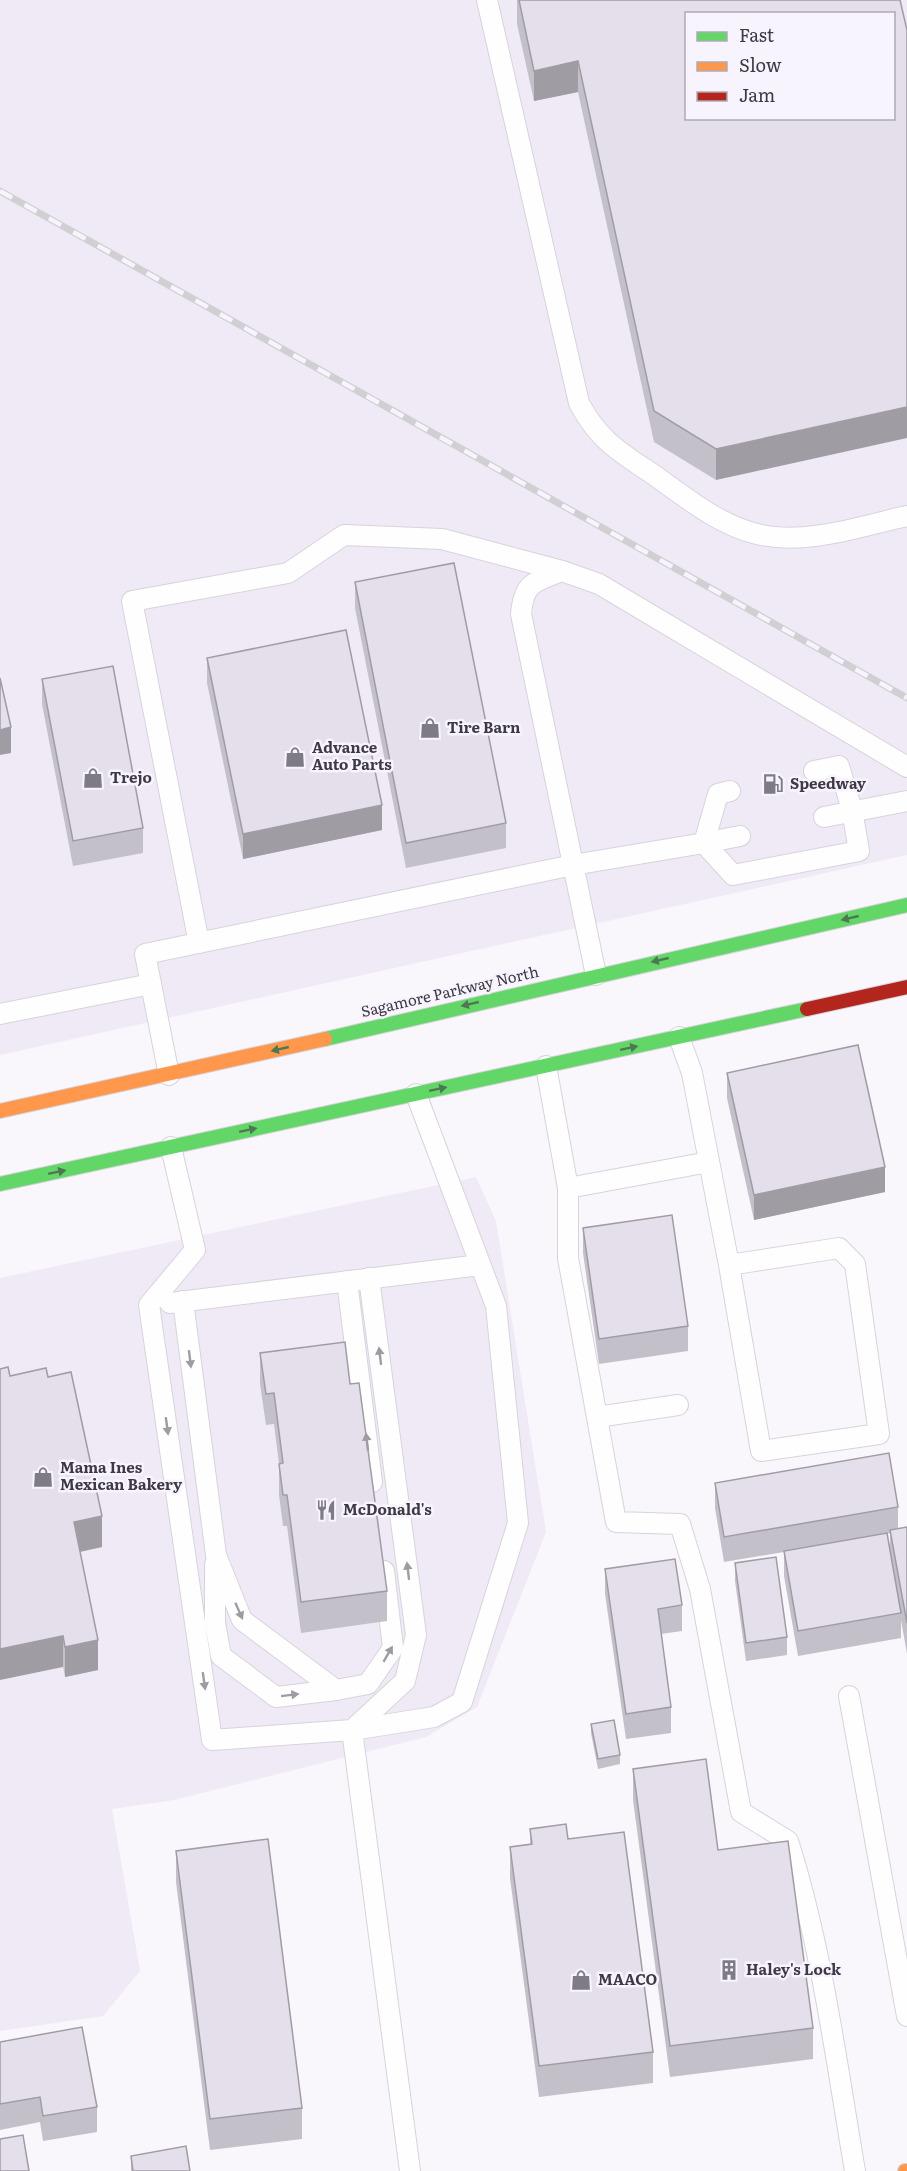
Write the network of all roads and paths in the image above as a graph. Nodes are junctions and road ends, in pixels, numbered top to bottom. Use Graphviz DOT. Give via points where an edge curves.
graph roads {
  1 [pos="487,0"];
  2 [pos="907,516"];
  3 [pos="562,571"];
  4 [pos="907,767"];
  5 [pos="814,771"];
  6 [pos="730,791"];
  7 [pos="907,801"];
  8 [pos="852,810"];
  9 [pos="824,817"];
  10 [pos="740,836"];
  11 [pos="704,843"];
  12 [pos="573,865"];
  13 [pos="907,905"];
  14 [pos="199,943"];
  15 [pos="596,975"];
  16 [pos="151,984"];
  17 [pos="907,987"];
  18 [pos="0,1014"];
  19 [pos="679,1037"];
  20 [pos="546,1066"];
  21 [pos="169,1075"];
  22 [pos="416,1094"];
  23 [pos="0,1111"];
  24 [pos="171,1147"];
  25 [pos="709,1162"];
  26 [pos="0,1184"];
  27 [pos="568,1188"];
  28 [pos="480,1265"];
  29 [pos="729,1265"];
  30 [pos="369,1278"];
  31 [pos="347,1281"];
  32 [pos="183,1302"];
  33 [pos="149,1305"];
  34 [pos="678,1405"];
  35 [pos="597,1417"];
  36 [pos="375,1506"];
  37 [pos="381,1553"];
  38 [pos="216,1555"];
  39 [pos="336,1690"];
  40 [pos="849,1695"];
  41 [pos="352,1730"];
  42 [pos="907,2016"];
  43 [pos="410,2171"];
  44 [pos="855,2171"];
  1 -- 2 [label="lane" via="579,403 591,426 606,442 707,512 757,534 823,534"];
  3 -- 4 [label="lane" via="599,584"];
  3 -- 12 [label="lane" via="535,582 523,595 521,614"];
  3 -- 14 [label="lane" via="442,539 344,535 288,573 132,601"];
  5 -- 8 [label="lane" via="839,766"];
  6 -- 11 [label="lane" via="718,794"];
  7 -- 8 [label="lane"];
  8 -- 9 [label="lane"];
  8 -- 11 [label="lane" via="859,851 733,875"];
  10 -- 11 [label="lane"];
  11 -- 12 [label="lane"];
  12 -- 14 [label="lane"];
  12 -- 15 [label="lane"];
  13 -- 15 [label="main road, Sagamore Parkway North, one-way"];
  14 -- 16 [label="lane" via="145,954"];
  15 -- 21 [label="main road, Sagamore Parkway North, one-way"];
  16 -- 18 [label="lane"];
  16 -- 21 [label="lane"];
  17 -- 19 [label="main road"];
  20 -- 19 [label="main road, one-way"];
  19 -- 25 [label="lane" via="692,1073"];
  22 -- 20 [label="main road, one-way"];
  20 -- 27 [label="lane"];
  21 -- 23 [label="main road, Sagamore Parkway North"];
  24 -- 22 [label="main road, one-way"];
  22 -- 28 [label="lane"];
  26 -- 24 [label="main road, one-way"];
  24 -- 33 [label="lane" via="195,1250"];
  25 -- 27 [label="lane"];
  25 -- 29 [label="lane"];
  27 -- 35 [label="lane" via="568,1258"];
  28 -- 30 [label="lane"];
  28 -- 41 [label="lane" via="496,1306 518,1523 462,1702 434,1717"];
  29 -- 29 [label="lane" via="761,1451 879,1434 855,1264 839,1248"];
  30 -- 31 [label="lane"];
  41 -- 30 [label="lane, one-way" via="405,1681 416,1635"];
  31 -- 32 [label="lane"];
  36 -- 31 [label="lane, one-way"];
  32 -- 33 [label="lane"];
  32 -- 38 [label="lane, one-way"];
  33 -- 41 [label="lane, one-way" via="212,1740"];
  34 -- 35 [label="lane"];
  35 -- 44 [label="lane" via="616,1522 680,1524 700,1588 741,1812 788,1841 800,1879 819,1959"];
  39 -- 37 [label="lane, one-way" via="368,1684 393,1648"];
  38 -- 39 [label="lane, one-way" via="242,1620"];
  38 -- 39 [label="lane, one-way" via="215,1623 221,1656 276,1697"];
  40 -- 42 [label="lane"];
  41 -- 43 [label="lane"];
}
